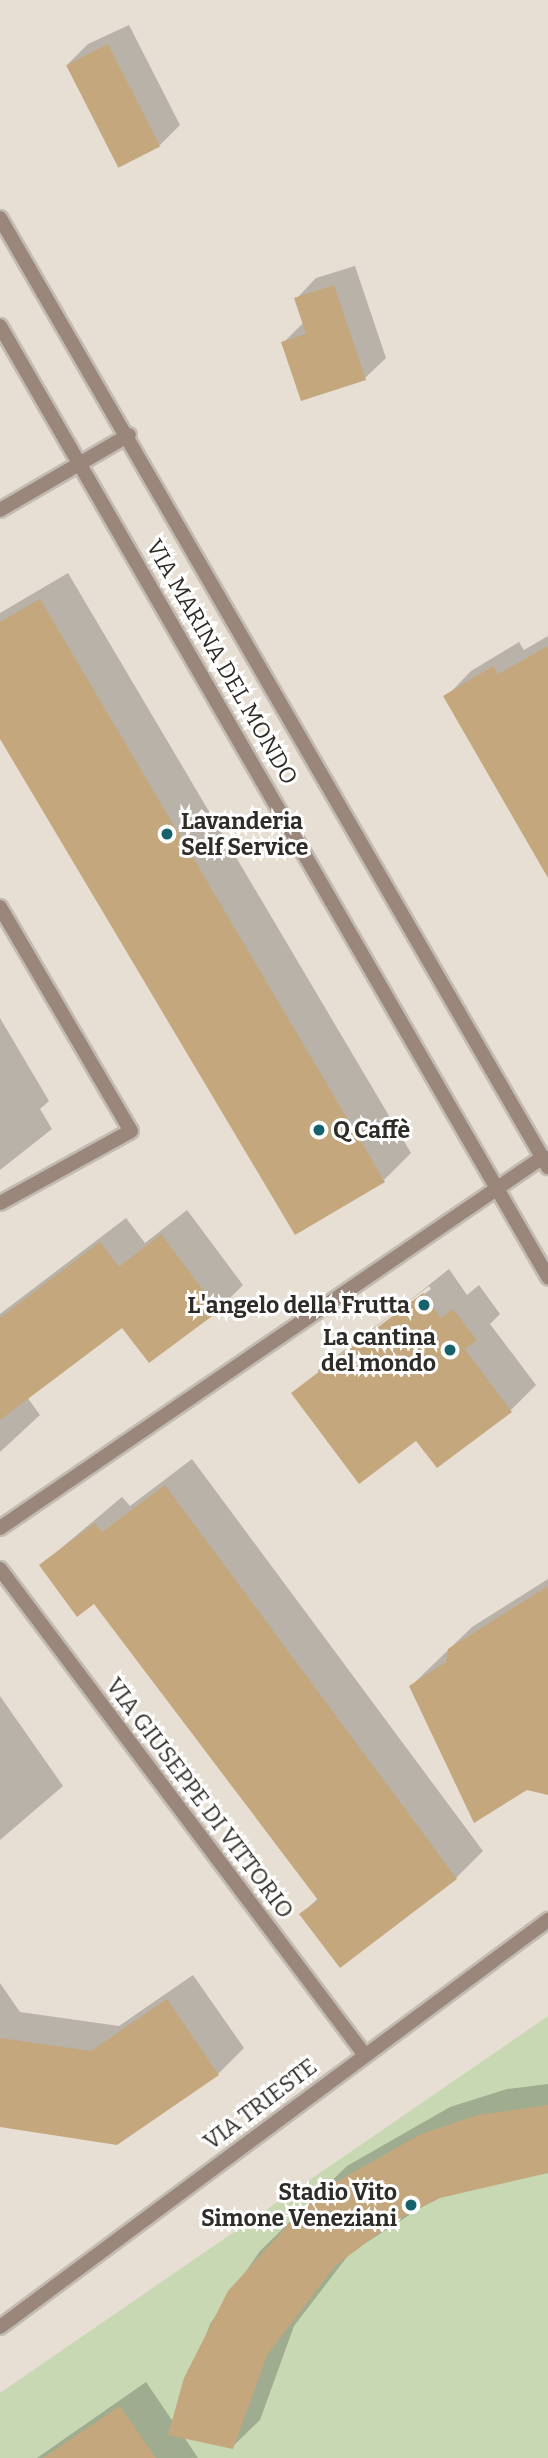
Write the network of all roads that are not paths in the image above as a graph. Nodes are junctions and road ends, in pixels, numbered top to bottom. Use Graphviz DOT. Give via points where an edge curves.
graph roads {
  1 [pos="0,218"];
  2 [pos="0,326"];
  3 [pos="129,435"];
  4 [pos="81,463"];
  5 [pos="0,510"];
  6 [pos="0,907"];
  7 [pos="545,1162"];
  8 [pos="496,1185"];
  9 [pos="0,1203"];
  10 [pos="548,1277"];
  11 [pos="0,1528"];
  12 [pos="0,1569"];
  13 [pos="548,1920"];
  14 [pos="364,2054"];
  15 [pos="0,2327"];
  1 -- 3 [label="street, VIA MARINA DEL MONDO"];
  2 -- 4 [label="street, VIA MARINA DEL MONDO"];
  3 -- 4 [label="street"];
  3 -- 7 [label="street, VIA MARINA DEL MONDO"];
  4 -- 5 [label="street"];
  4 -- 8 [label="street, VIA MARINA DEL MONDO"];
  6 -- 9 [label="street" via="131,1131"];
  7 -- 8 [label="street"];
  8 -- 10 [label="street, VIA MARINA DEL MONDO"];
  8 -- 11 [label="street"];
  12 -- 14 [label="street, VIA GIUSEPPE DI VITTORIO"];
  13 -- 14 [label="street, VIA TRIESTE"];
  14 -- 15 [label="street, VIA TRIESTE"];
}
